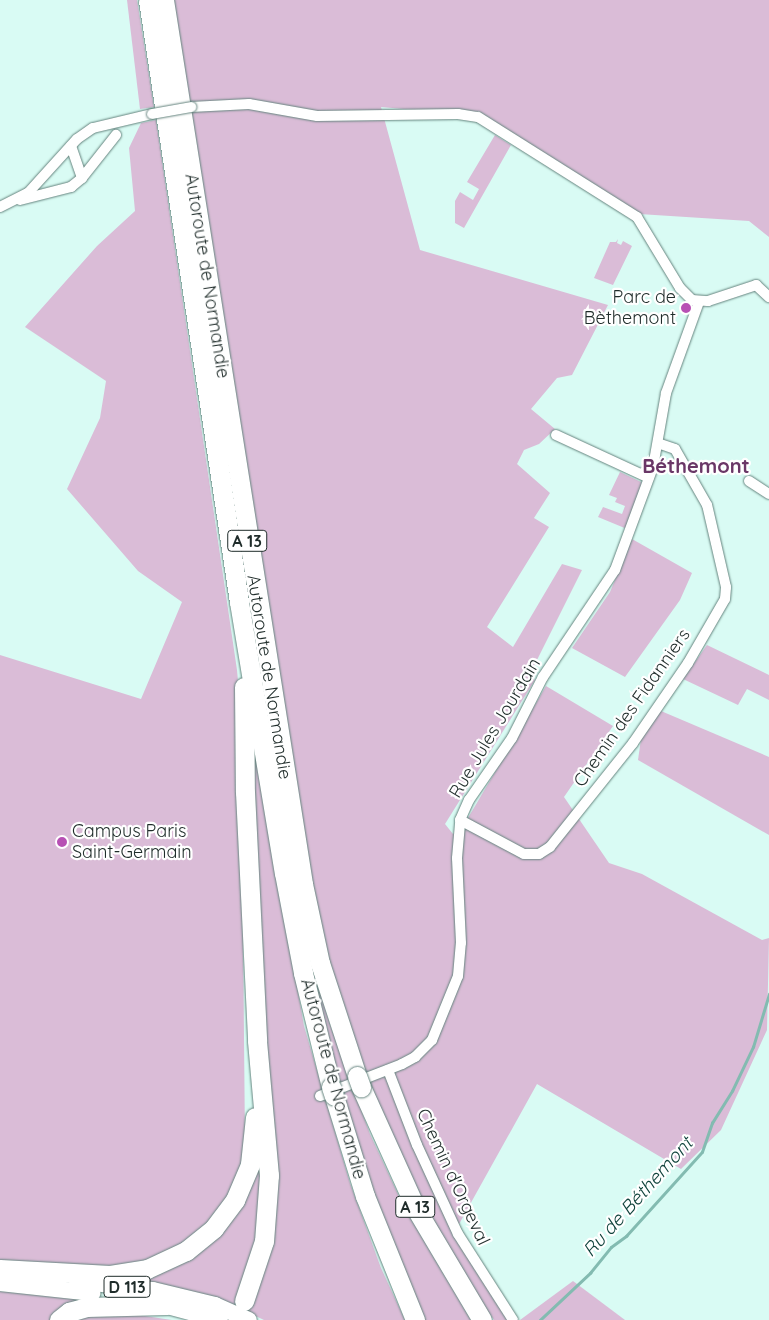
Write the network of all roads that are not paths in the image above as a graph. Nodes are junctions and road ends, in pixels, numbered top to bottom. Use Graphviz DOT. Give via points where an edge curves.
graph roads {
  1 [pos="148,0"];
  2 [pos="164,0"];
  3 [pos="116,135"];
  4 [pos="71,146"];
  5 [pos="82,178"];
  6 [pos="5,203"];
  7 [pos="769,297"];
  8 [pos="699,302"];
  9 [pos="556,435"];
  10 [pos="658,443"];
  11 [pos="649,478"];
  12 [pos="749,481"];
  13 [pos="769,494"];
  14 [pos="240,602"];
  15 [pos="460,820"];
  16 [pos="257,1041"];
  17 [pos="388,1070"];
  18 [pos="328,1093"];
  19 [pos="0,1270"];
  20 [pos="0,1283"];
  21 [pos="244,1301"];
  22 [pos="167,1305"];
  23 [pos="59,1320"];
  24 [pos="220,1320"];
  25 [pos="249,1320"];
  26 [pos="415,1320"];
  27 [pos="482,1320"];
  28 [pos="513,1320"];
  1 -- 14 [label="highway, Autoroute de Normandie / A 13"];
  2 -- 27 [label="highway, Autoroute de Normandie / A 13" via="294,839 320,963 359,1081 416,1210"];
  3 -- 5 [label="street"];
  4 -- 5 [label="street"];
  4 -- 6 [label="street" via="42,180"];
  4 -- 8 [label="street, bridge" via="93,128 192,107 249,104 317,116 449,114 478,117 637,217 680,288"];
  5 -- 6 [label="street" via="60,192"];
  7 -- 8 [label="street" via="756,285"];
  8 -- 10 [label="street, Rue Jules Jourdain" via="666,393"];
  9 -- 11 [label="street"];
  10 -- 11 [label="street, Rue Jules Jourdain"];
  10 -- 15 [label="street, Chemin des Fidanniers" via="675,449 707,505 726,587 725,599 688,663 633,743 550,848 539,854 524,854"];
  11 -- 15 [label="street, Rue Jules Jourdain" via="615,570 543,677 512,738 468,800"];
  12 -- 13 [label="street"];
  14 -- 16 [label="highway"];
  14 -- 18 [label="highway, Autoroute de Normandie / A 13" via="292,916"];
  15 -- 17 [label="street, Rue Jules Jourdain" via="457,858 462,943 458,976 432,1040 415,1057"];
  16 -- 19 [label="highway" via="255,1122 250,1164 235,1200 214,1228 186,1251 147,1268 110,1275"];
  16 -- 21 [label="highway" via="268,1175 264,1241"];
  17 -- 18 [label="street, Rue Jules Jourdain"];
  17 -- 28 [label="street, Chemin d'Orgeval" via="417,1145 458,1234"];
  18 -- 26 [label="highway, Autoroute de Normandie / A 13"];
  19 -- 25 [label="main road, D 113" via="152,1290 215,1305"];
  20 -- 22 [label="main road, D 113"];
  22 -- 23 [label="highway" via="86,1307 69,1312"];
  22 -- 24 [label="main road, D 113"];
}
